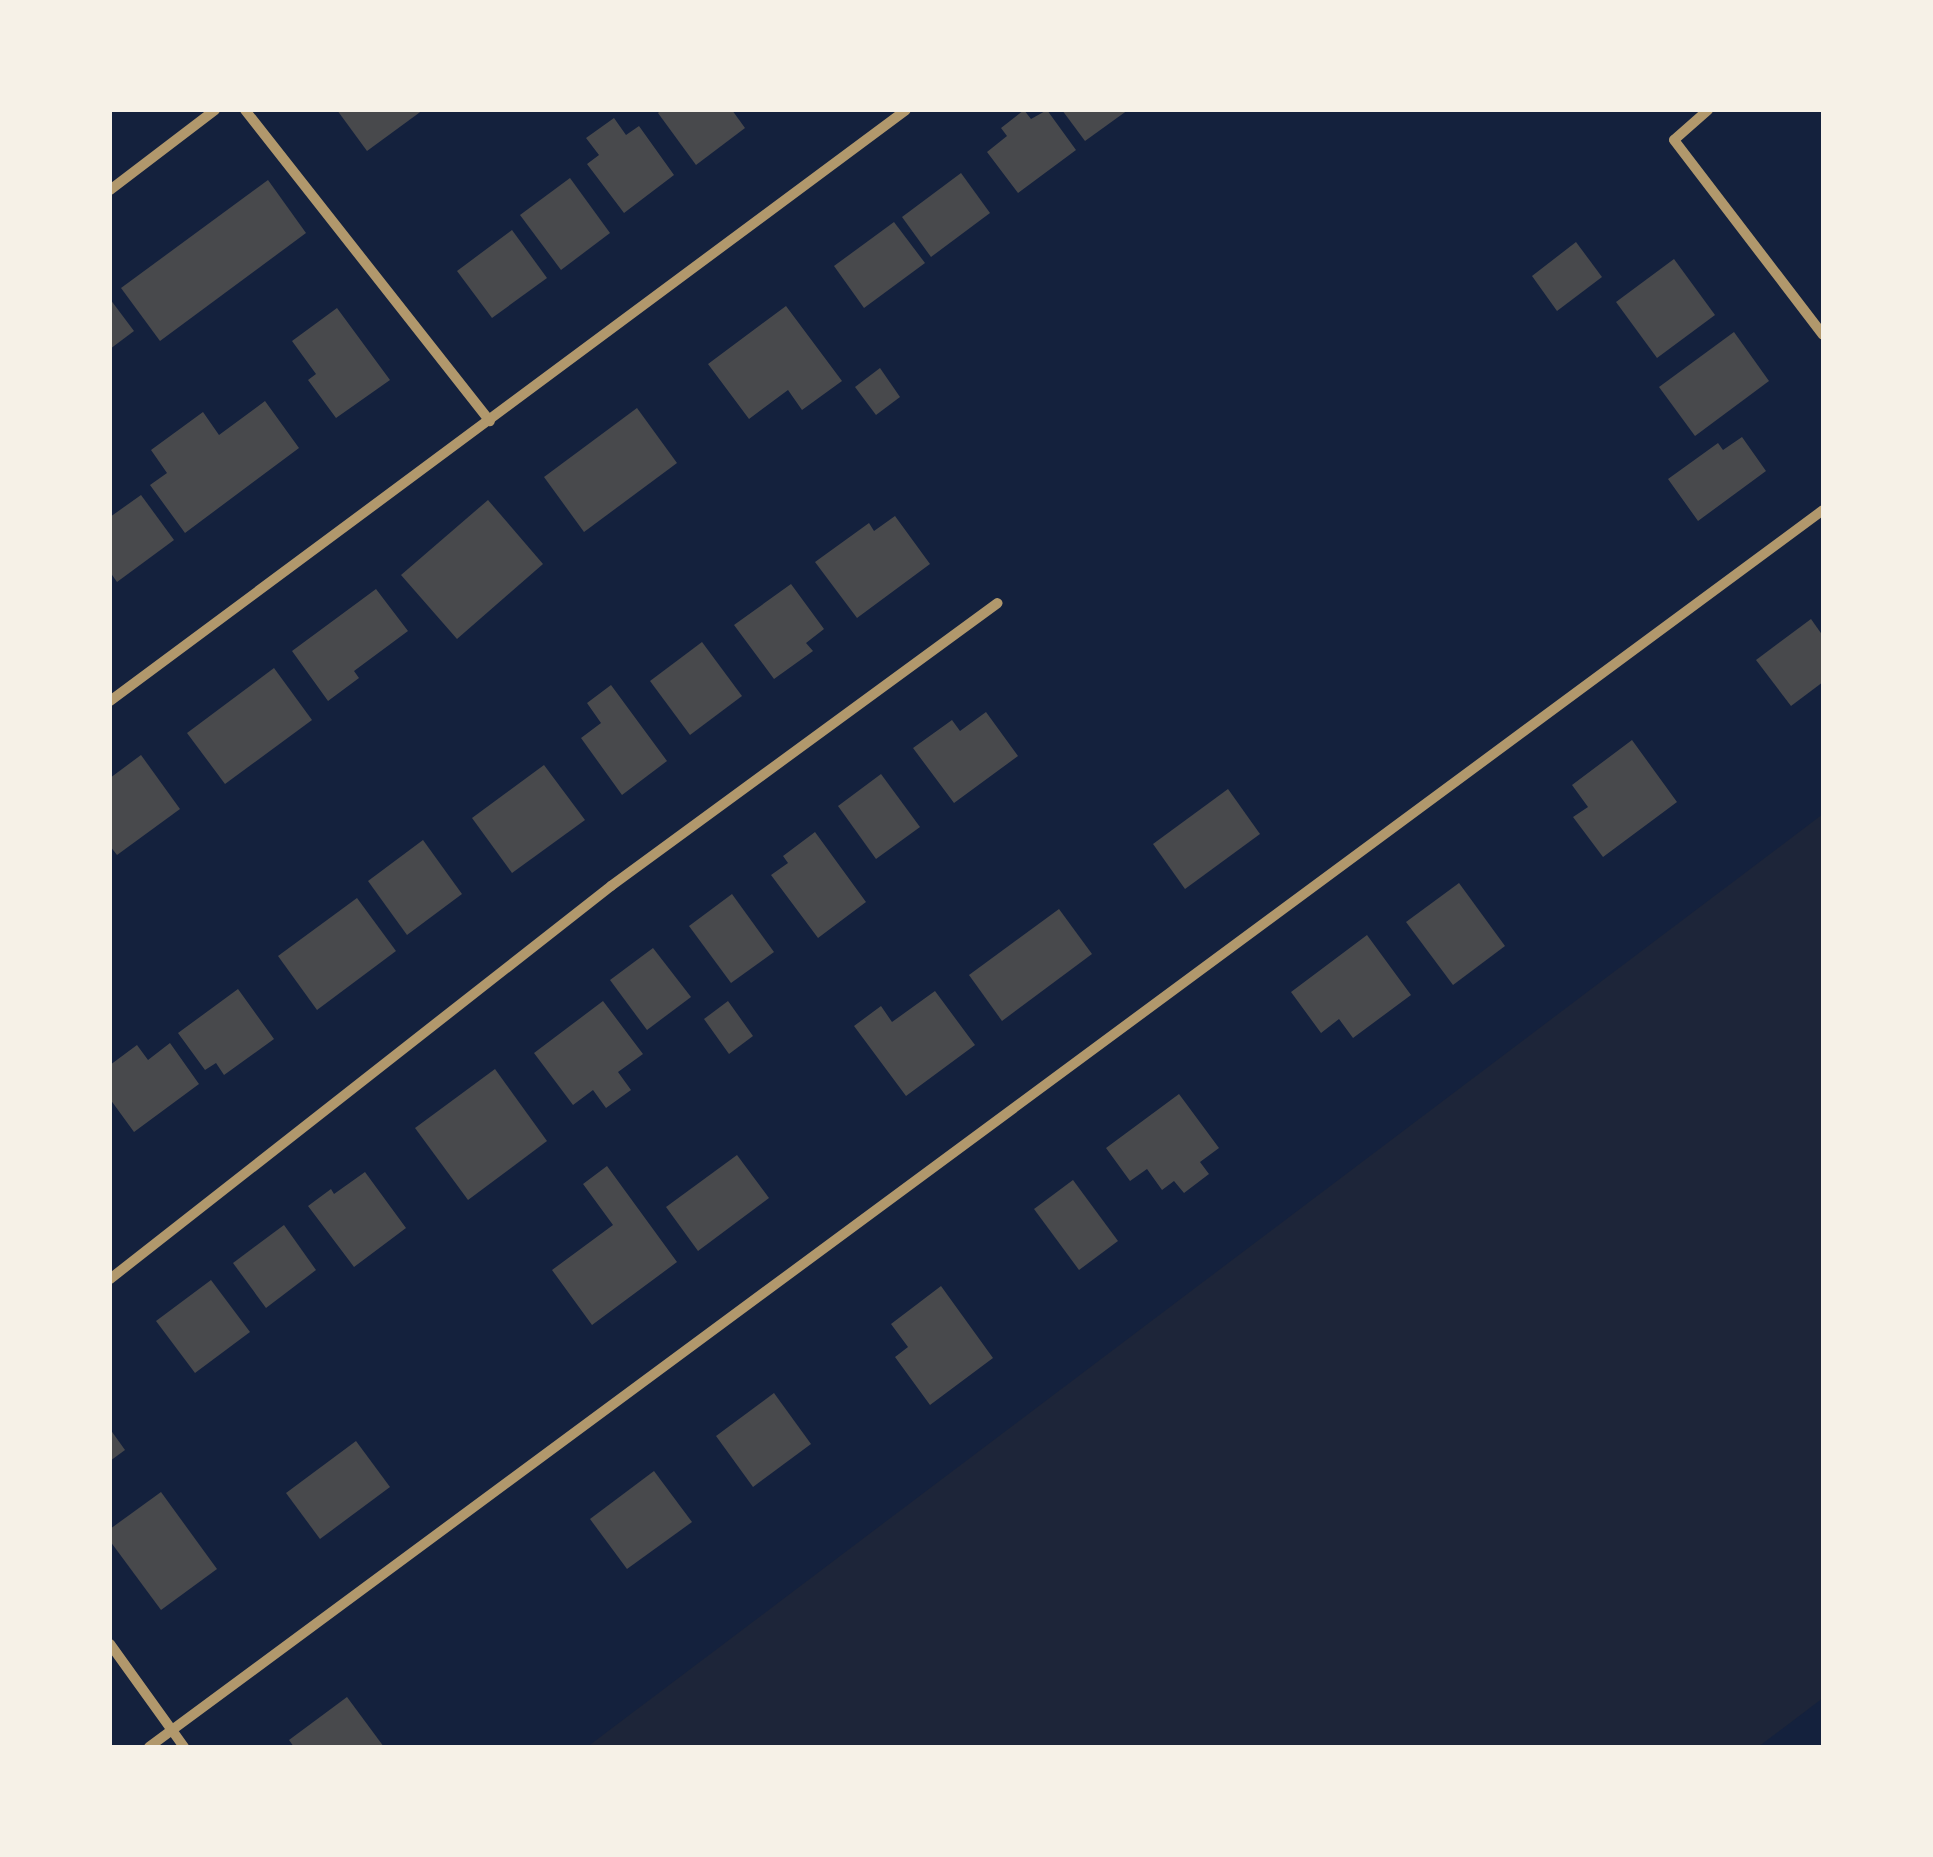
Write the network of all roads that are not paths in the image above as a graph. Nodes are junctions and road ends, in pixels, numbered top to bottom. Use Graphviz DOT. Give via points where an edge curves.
graph roads {
  1 [pos="215,110"];
  2 [pos="245,110"];
  3 [pos="906,110"];
  4 [pos="1708,110"];
  5 [pos="110,190"];
  6 [pos="1823,335"];
  7 [pos="490,421"];
  8 [pos="1823,510"];
  9 [pos="998,603"];
  10 [pos="110,701"];
  11 [pos="110,1279"];
  12 [pos="110,1644"];
  13 [pos="172,1730"];
  14 [pos="150,1747"];
  15 [pos="184,1747"];
  1 -- 5 [label="street"];
  2 -- 7 [label="street"];
  3 -- 7 [label="street"];
  4 -- 6 [label="street" via="1674,140"];
  7 -- 10 [label="street"];
  8 -- 13 [label="street"];
  9 -- 11 [label="street" via="611,886"];
  12 -- 13 [label="street"];
  13 -- 14 [label="street"];
  13 -- 15 [label="street"];
}
